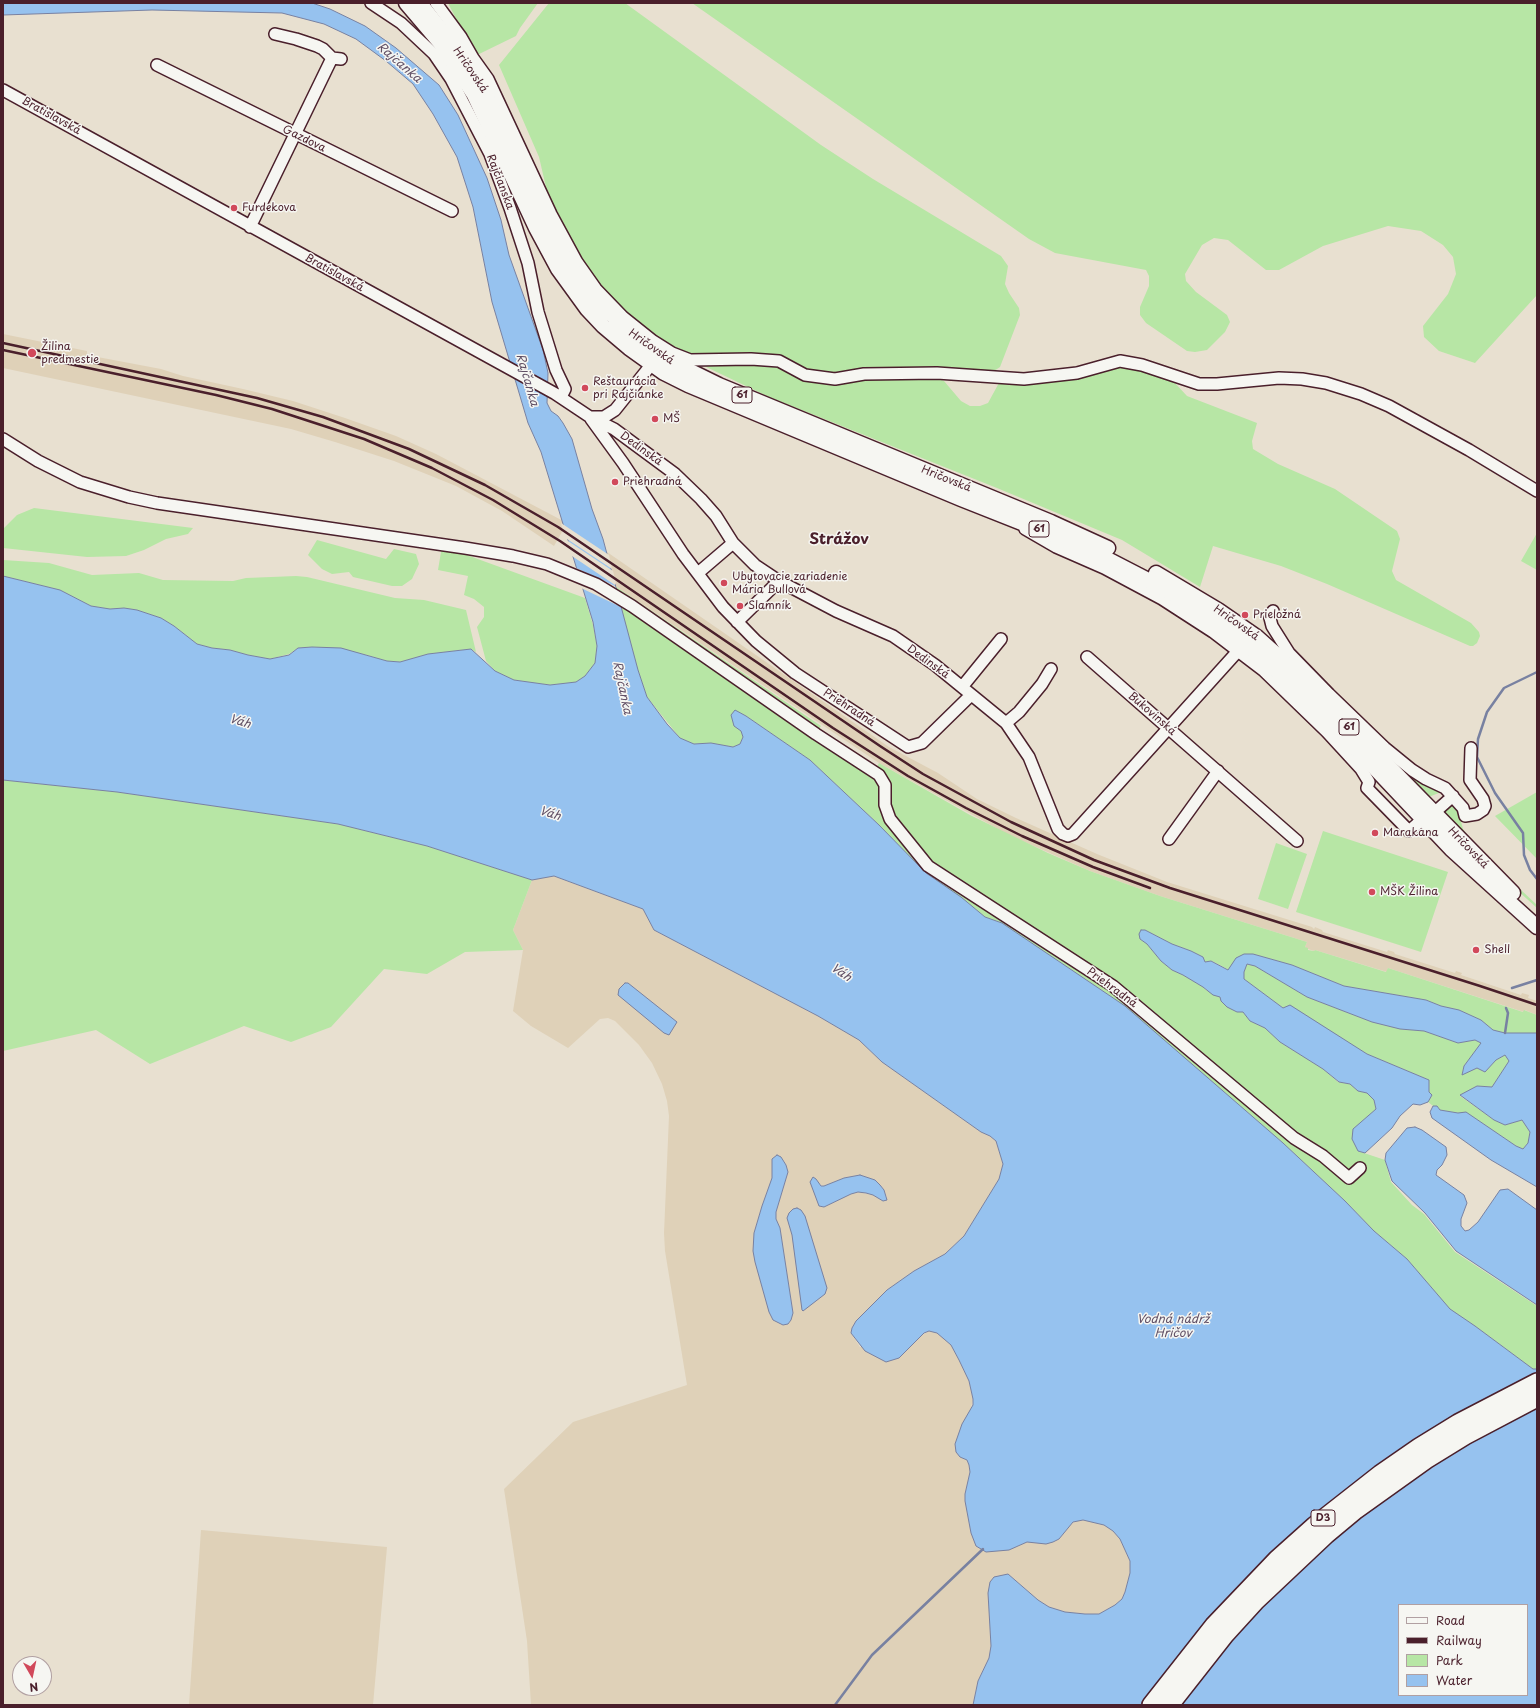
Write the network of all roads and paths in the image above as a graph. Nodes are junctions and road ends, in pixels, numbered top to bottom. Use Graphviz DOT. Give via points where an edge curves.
graph roads {
  1 [pos="371,3"];
  2 [pos="406,3"];
  3 [pos="420,3"];
  4 [pos="436,3"];
  5 [pos="275,34"];
  6 [pos="157,65"];
  7 [pos="3,90"];
  8 [pos="296,134"];
  9 [pos="452,211"];
  10 [pos="250,227"];
  11 [pos="650,364"];
  12 [pos="557,395"];
  13 [pos="590,417"];
  14 [pos="3,439"];
  15 [pos="1537,491"];
  16 [pos="1004,516"];
  17 [pos="733,543"];
  18 [pos="698,573"];
  19 [pos="779,581"];
  20 [pos="1273,611"];
  21 [pos="737,622"];
  22 [pos="1001,639"];
  23 [pos="1238,651"];
  24 [pos="1087,657"];
  25 [pos="1051,669"];
  26 [pos="962,687"];
  27 [pos="972,695"];
  28 [pos="1006,723"];
  29 [pos="1168,728"];
  30 [pos="1471,748"];
  31 [pos="1218,771"];
  32 [pos="1374,777"];
  33 [pos="1453,796"];
  34 [pos="1429,816"];
  35 [pos="1170,839"];
  36 [pos="1297,841"];
  37 [pos="1537,915"];
  38 [pos="1537,928"];
  39 [pos="1360,1168"];
  40 [pos="1537,1382"];
  41 [pos="1537,1398"];
  42 [pos="1151,1705"];
  43 [pos="1170,1705"];
  1 -- 12 [label="street, Rajčianska" via="401,23 434,54 454,85 490,154 528,263 538,312 556,370 565,389"];
  2 -- 11 [label="main road, Hričovská / 61" via="440,43 474,95 536,228 564,278 603,326"];
  3 -- 34 [label="main road, Hričovská / 61" via="452,43 486,94 567,261 599,303 635,337 692,373 1051,522 1125,557 1188,591 1230,618 1276,654"];
  4 -- 15 [label="street, Hričovská" via="488,79 551,214 577,262 596,289 623,318 656,344 677,356 695,360 779,361 805,375 835,379 864,374 937,373 1024,379 1077,373 1120,361 1142,365 1198,384 1279,378 1302,379 1326,383 1388,406"];
  5 -- 8 [label="street" via="317,46 336,59"];
  6 -- 8 [label="street, Gazdova"];
  7 -- 10 [label="street, Bratislavská"];
  8 -- 9 [label="street, Gazdova"];
  8 -- 10 [label="street"];
  10 -- 12 [label="street, Bratislavská"];
  11 -- 13 [label="street" via="615,410 604,417"];
  11 -- 16 [label="main road, Hričovská / 61" via="715,397"];
  12 -- 13 [label="street, Bratislavská"];
  13 -- 17 [label="street, Dedinská" via="614,429 675,474 716,516"];
  13 -- 18 [label="street, Priehradná"];
  14 -- 39 [label="street, Priehradná" via="38,461 80,482 129,497 513,556 547,564 573,574 621,598 879,775 884,782 888,816 928,866 1113,986 1294,1138 1323,1156 1349,1178"];
  16 -- 23 [label="street, Hričovská" via="1046,542 1104,568 1162,599"];
  16 -- 32 [label="main road, Hričovská / 61" via="1121,565 1211,619 1283,676 1324,716"];
  17 -- 18 [label="street"];
  17 -- 19 [label="street, Dedinská" via="755,565"];
  18 -- 21 [label="street, Priehradná"];
  19 -- 21 [label="street"];
  19 -- 26 [label="street, Dedinská" via="836,611 893,636"];
  20 -- 33 [label="street" via="1270,618 1272,626 1289,653 1324,689 1385,748 1412,770 1445,788"];
  21 -- 27 [label="street, Priehradná" via="765,650 795,673 906,747 922,743"];
  22 -- 26 [label="street"];
  23 -- 29 [label="street"];
  23 -- 32 [label="street, Hričovská" via="1264,671 1361,769"];
  24 -- 29 [label="street, Bukovinská"];
  25 -- 28 [label="street" via="1042,684"];
  26 -- 27 [label="street, Dedinská"];
  27 -- 28 [label="street, Dedinská"];
  28 -- 29 [label="street, Dedinská" via="1021,743 1035,769 1058,829 1068,836 1073,834"];
  29 -- 31 [label="street, Bukovinská"];
  30 -- 33 [label="street" via="1470,780 1485,806 1477,814 1465,816 1463,808"];
  31 -- 35 [label="street"];
  31 -- 36 [label="street, Bukovinská"];
  32 -- 34 [label="main road, Hričovská / 61"];
  32 -- 34 [label="street, Hričovská" via="1368,788 1409,831"];
  33 -- 34 [label="street"];
  34 -- 37 [label="main road, Hričovská / 61"];
  34 -- 38 [label="main road, Hričovská / 61" via="1460,857"];
  40 -- 42 [label="highway, D3" via="1419,1447 1315,1524 1225,1613"];
  41 -- 43 [label="highway, D3" via="1426,1460 1326,1535 1256,1601 1220,1641"];
}
